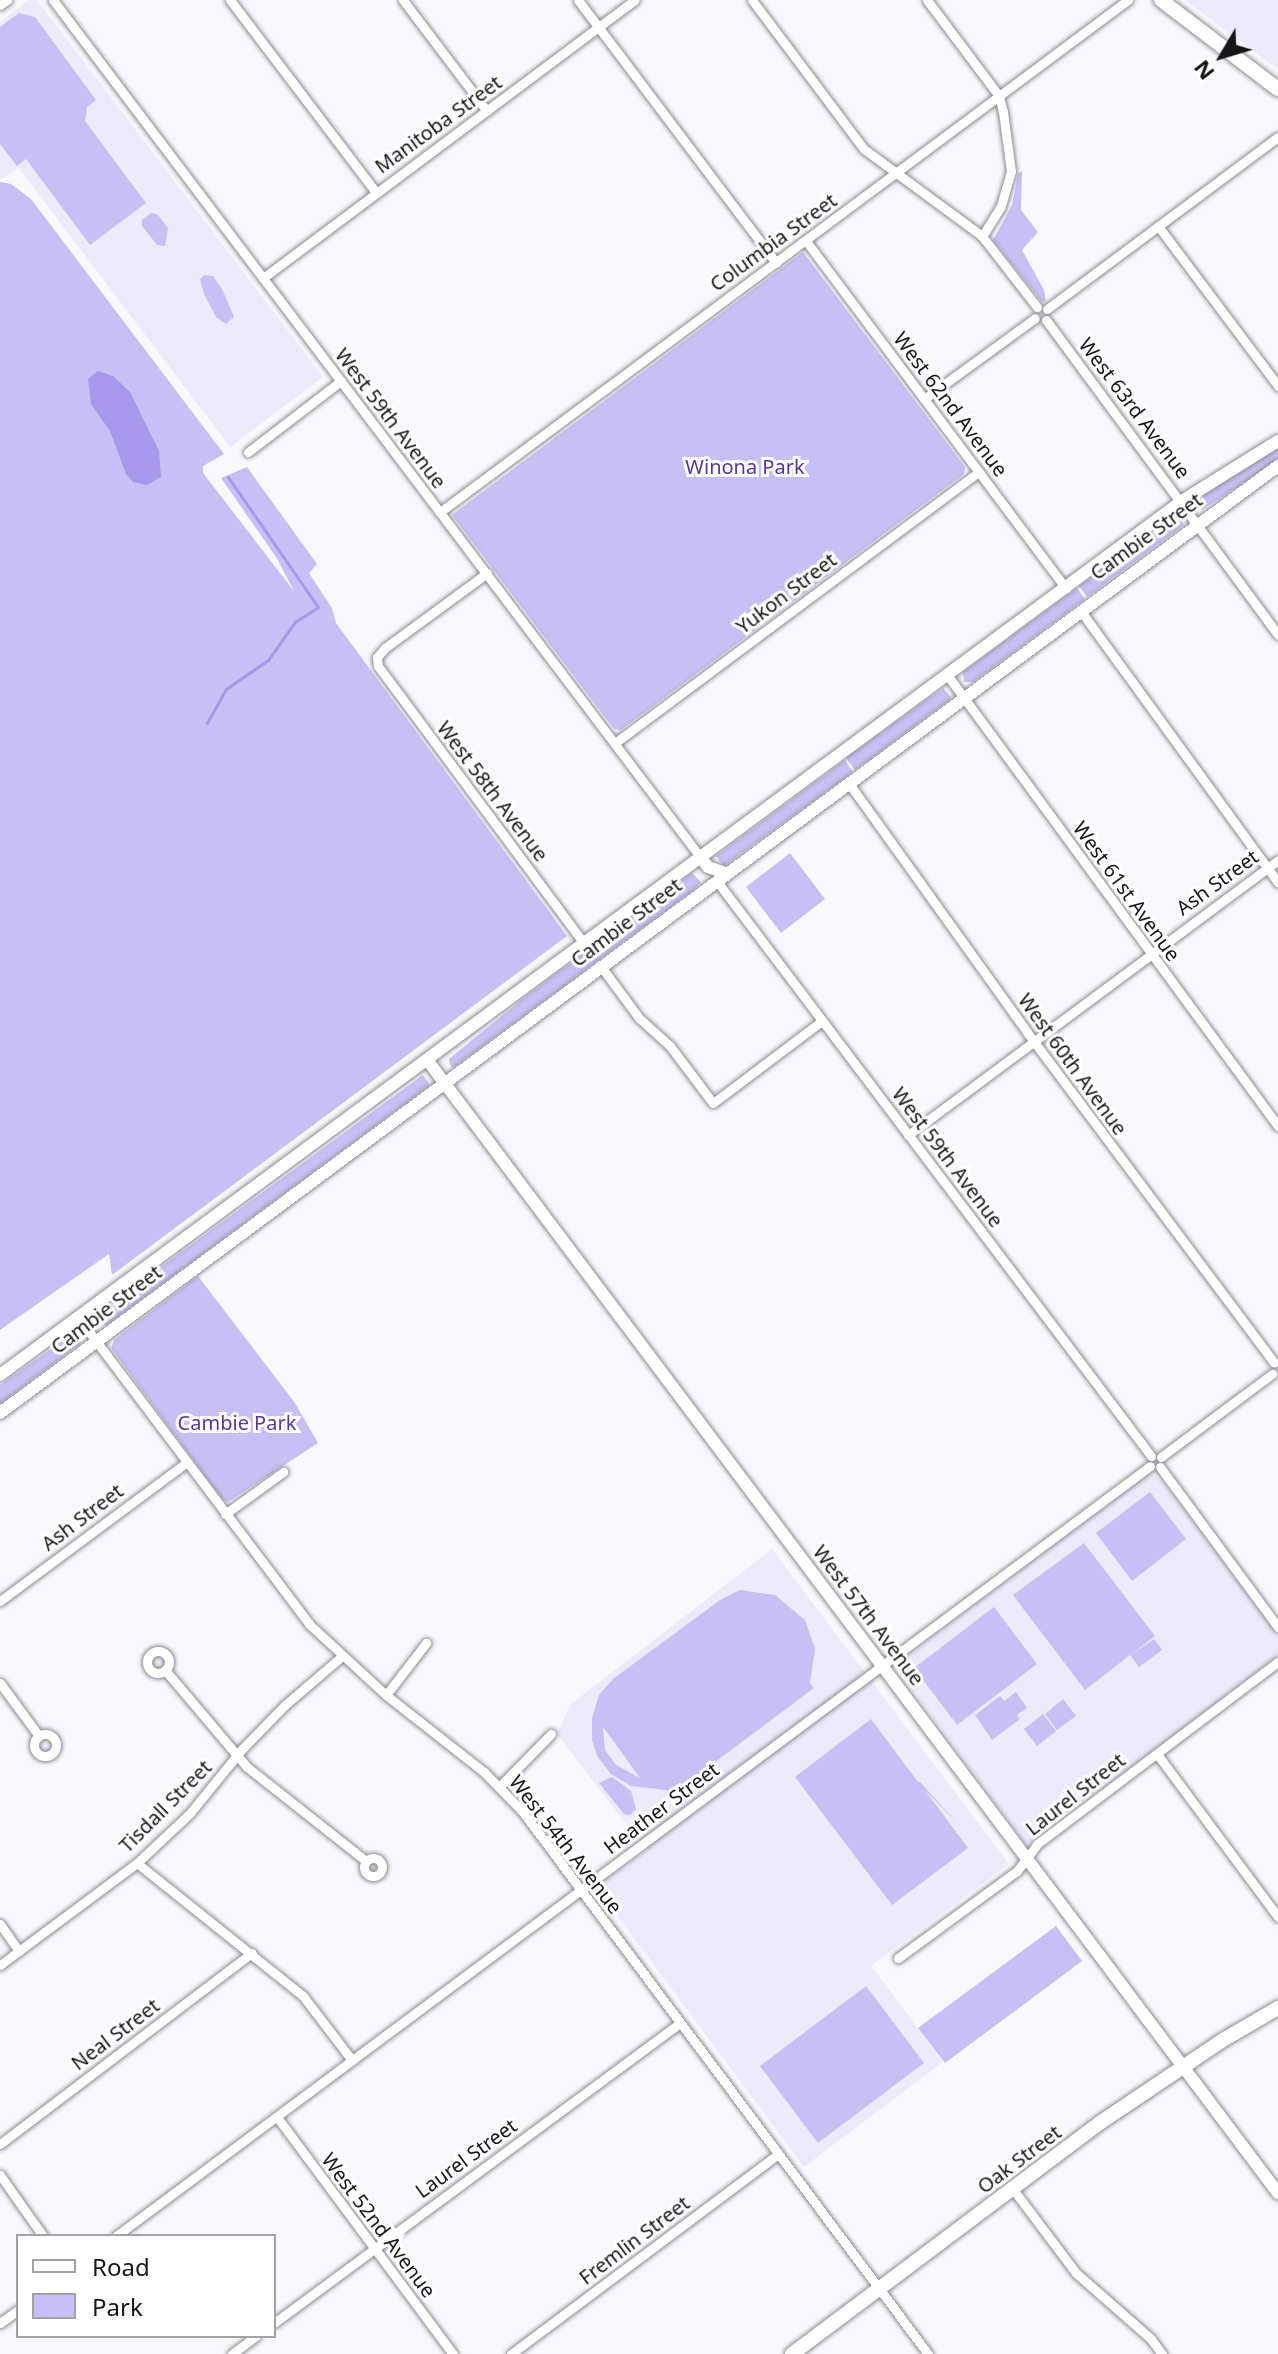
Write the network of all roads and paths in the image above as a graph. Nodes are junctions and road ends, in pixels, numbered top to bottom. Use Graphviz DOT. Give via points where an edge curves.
graph roads {
  1 [pos="7,0"];
  2 [pos="53,0"];
  3 [pos="230,0"];
  4 [pos="403,0"];
  5 [pos="578,0"];
  6 [pos="635,0"];
  7 [pos="752,0"];
  8 [pos="927,0"];
  9 [pos="1128,0"];
  10 [pos="1161,0"];
  11 [pos="0,5"];
  12 [pos="599,28"];
  13 [pos="1278,89"];
  14 [pos="999,96"];
  15 [pos="487,111"];
  16 [pos="1278,137"];
  17 [pos="895,174"];
  18 [pos="376,192"];
  19 [pos="1158,226"];
  20 [pos="982,236"];
  21 [pos="806,241"];
  22 [pos="776,263"];
  23 [pos="263,278"];
  24 [pos="1041,313"];
  25 [pos="341,381"];
  26 [pos="1278,386"];
  27 [pos="924,399"];
  28 [pos="1278,441"];
  29 [pos="248,452"];
  30 [pos="1278,466"];
  31 [pos="979,472"];
  32 [pos="1182,501"];
  33 [pos="440,512"];
  34 [pos="1198,523"];
  35 [pos="487,573"];
  36 [pos="1066,589"];
  37 [pos="1080,610"];
  38 [pos="1278,635"];
  39 [pos="948,676"];
  40 [pos="963,696"];
  41 [pos="615,743"];
  42 [pos="848,782"];
  43 [pos="1278,860"];
  44 [pos="704,862"];
  45 [pos="1267,868"];
  46 [pos="716,880"];
  47 [pos="1278,883"];
  48 [pos="585,945"];
  49 [pos="1150,954"];
  50 [pos="600,965"];
  51 [pos="822,1021"];
  52 [pos="1033,1041"];
  53 [pos="428,1061"];
  54 [pos="444,1082"];
  55 [pos="1278,1126"];
  56 [pos="908,1135"];
  57 [pos="78,1317"];
  58 [pos="96,1342"];
  59 [pos="1275,1369"];
  60 [pos="0,1375"];
  61 [pos="0,1413"];
  62 [pos="1156,1461"];
  63 [pos="186,1463"];
  64 [pos="283,1472"];
  65 [pos="225,1514"];
  66 [pos="0,1601"];
  67 [pos="1278,1627"];
  68 [pos="426,1643"];
  69 [pos="341,1657"];
  70 [pos="1278,1662"];
  71 [pos="881,1665"];
  72 [pos="165,1670"];
  73 [pos="0,1683"];
  74 [pos="386,1695"];
  75 [pos="551,1734"];
  76 [pos="39,1736"];
  77 [pos="1157,1754"];
  78 [pos="236,1757"];
  79 [pos="500,1786"];
  80 [pos="1026,1858"];
  81 [pos="366,1861"];
  82 [pos="137,1863"];
  83 [pos="580,1890"];
  84 [pos="1278,1917"];
  85 [pos="0,1924"];
  86 [pos="19,1951"];
  87 [pos="252,1953"];
  88 [pos="898,1958"];
  89 [pos="0,1965"];
  90 [pos="1278,2008"];
  91 [pos="680,2023"];
  92 [pos="352,2060"];
  93 [pos="1183,2066"];
  94 [pos="277,2117"];
  95 [pos="0,2144"];
  96 [pos="778,2154"];
  97 [pos="0,2175"];
  98 [pos="1012,2188"];
  99 [pos="1278,2193"];
  100 [pos="42,2234"];
  101 [pos="119,2234"];
  102 [pos="375,2248"];
  103 [pos="881,2290"];
  104 [pos="276,2322"];
  105 [pos="253,2338"];
  106 [pos="232,2354"];
  107 [pos="453,2354"];
  108 [pos="511,2354"];
  109 [pos="792,2354"];
  110 [pos="928,2354"];
  111 [pos="1162,2354"];
  1 -- 11 [label="street"];
  2 -- 23 [label="street, West 59th Avenue"];
  3 -- 18 [label="street"];
  4 -- 15 [label="street"];
  5 -- 12 [label="street"];
  6 -- 12 [label="street, Manitoba Street"];
  7 -- 17 [label="street, West 63rd Avenue" via="864,149"];
  8 -- 14 [label="street"];
  9 -- 14 [label="street, Columbia Street"];
  10 -- 13 [label="main road"];
  12 -- 15 [label="street, Manitoba Street"];
  12 -- 22 [label="street"];
  14 -- 17 [label="street, Columbia Street"];
  14 -- 20 [label="street" via="1011,171 1001,206"];
  15 -- 18 [label="street, Manitoba Street"];
  16 -- 19 [label="street"];
  17 -- 20 [label="street, West 63rd Avenue"];
  17 -- 21 [label="street, Columbia Street"];
  18 -- 23 [label="street, Manitoba Street"];
  19 -- 24 [label="street"];
  19 -- 26 [label="street"];
  20 -- 24 [label="street, West 63rd Avenue"];
  21 -- 22 [label="street, Columbia Street"];
  21 -- 27 [label="street, West 62nd Avenue"];
  22 -- 33 [label="street, Columbia Street"];
  23 -- 25 [label="street, West 59th Avenue"];
  24 -- 27 [label="street"];
  24 -- 32 [label="street, West 63rd Avenue"];
  25 -- 29 [label="street"];
  25 -- 33 [label="street, West 59th Avenue"];
  27 -- 31 [label="street, West 62nd Avenue"];
  28 -- 32 [label="main road, Cambie Street"];
  30 -- 34 [label="main road, Cambie Street"];
  31 -- 36 [label="street, West 62nd Avenue"];
  31 -- 41 [label="street, Yukon Street"];
  32 -- 34 [label="street, West 63rd Avenue"];
  32 -- 36 [label="main road, Cambie Street"];
  33 -- 35 [label="street, West 59th Avenue"];
  34 -- 37 [label="main road, Cambie Street"];
  34 -- 38 [label="street, West 63rd Avenue"];
  35 -- 41 [label="street, West 59th Avenue"];
  35 -- 48 [label="street, West 58th Avenue" via="377,657 380,672"];
  36 -- 39 [label="main road, Cambie Street"];
  37 -- 40 [label="main road, Cambie Street"];
  37 -- 45 [label="street"];
  39 -- 40 [label="street, West 61st Avenue"];
  39 -- 44 [label="main road, Cambie Street"];
  40 -- 42 [label="main road, Cambie Street"];
  40 -- 49 [label="street, West 61st Avenue"];
  41 -- 44 [label="street, West 59th Avenue"];
  42 -- 46 [label="main road, Cambie Street"];
  42 -- 52 [label="street, West 60th Avenue"];
  43 -- 45 [label="street, Ash Street"];
  44 -- 46 [label="main road"];
  44 -- 46 [label="main road"];
  44 -- 48 [label="main road, Cambie Street"];
  45 -- 47 [label="street"];
  45 -- 49 [label="street, Ash Street"];
  46 -- 50 [label="main road, Cambie Street"];
  46 -- 51 [label="street, West 59th Avenue"];
  48 -- 53 [label="main road, Cambie Street"];
  49 -- 52 [label="street, Ash Street"];
  49 -- 55 [label="street, West 61st Avenue"];
  50 -- 51 [label="street" via="713,1103"];
  50 -- 54 [label="main road, Cambie Street"];
  51 -- 56 [label="street, West 59th Avenue"];
  52 -- 56 [label="street, Ash Street"];
  52 -- 59 [label="street, West 60th Avenue"];
  53 -- 54 [label="main road, West 57th Avenue"];
  53 -- 57 [label="main road, Cambie Street"];
  54 -- 58 [label="main road, Cambie Street"];
  54 -- 71 [label="main road, West 57th Avenue"];
  56 -- 62 [label="street, West 59th Avenue"];
  57 -- 58 [label="street, West 54th Avenue"];
  57 -- 60 [label="main road, Cambie Street"];
  58 -- 61 [label="main road, Cambie Street"];
  58 -- 63 [label="street, West 54th Avenue"];
  59 -- 62 [label="street, Heather Street"];
  62 -- 67 [label="street, West 59th Avenue"];
  62 -- 71 [label="street, Heather Street"];
  63 -- 65 [label="street, West 54th Avenue"];
  63 -- 66 [label="street, Ash Street"];
  64 -- 65 [label="street"];
  65 -- 69 [label="street, West 54th Avenue" via="286,1597"];
  68 -- 74 [label="street"];
  69 -- 74 [label="street, West 54th Avenue"];
  69 -- 78 [label="street, Tisdall Street"];
  70 -- 77 [label="street, Laurel Street"];
  71 -- 80 [label="main road, West 57th Avenue"];
  71 -- 83 [label="street, Heather Street"];
  72 -- 78 [label="street"];
  73 -- 76 [label="street"];
  74 -- 79 [label="street, West 54th Avenue"];
  75 -- 79 [label="street"];
  77 -- 80 [label="street, Laurel Street" via="1037,1844"];
  77 -- 84 [label="street"];
  78 -- 81 [label="street"];
  78 -- 82 [label="street, Tisdall Street" via="190,1813"];
  79 -- 83 [label="street, West 54th Avenue"];
  80 -- 88 [label="street, Laurel Street" via="1017,1871"];
  80 -- 93 [label="main road, West 57th Avenue"];
  82 -- 86 [label="street, Tisdall Street"];
  82 -- 87 [label="street"];
  83 -- 91 [label="street, West 54th Avenue"];
  83 -- 92 [label="street, Heather Street"];
  85 -- 86 [label="street"];
  86 -- 89 [label="street, Tisdall Street"];
  87 -- 92 [label="street" via="303,1996"];
  87 -- 95 [label="street, Neal Street"];
  90 -- 93 [label="main road, Oak Street"];
  91 -- 96 [label="street, West 54th Avenue"];
  91 -- 102 [label="street, Laurel Street"];
  92 -- 94 [label="street, Heather Street"];
  93 -- 98 [label="main road, Oak Street"];
  93 -- 99 [label="main road, West 57th Avenue"];
  94 -- 101 [label="street, Heather Street"];
  94 -- 102 [label="street, West 52nd Avenue"];
  96 -- 103 [label="street, West 54th Avenue"];
  96 -- 108 [label="street, Fremlin Street"];
  97 -- 100 [label="street"];
  98 -- 103 [label="main road, Oak Street"];
  98 -- 111 [label="street" via="1076,2273"];
  102 -- 104 [label="street, Laurel Street"];
  102 -- 107 [label="street, West 52nd Avenue"];
  103 -- 109 [label="main road, Oak Street"];
  103 -- 110 [label="street, West 54th Avenue"];
  105 -- 106 [label="street"];
}
